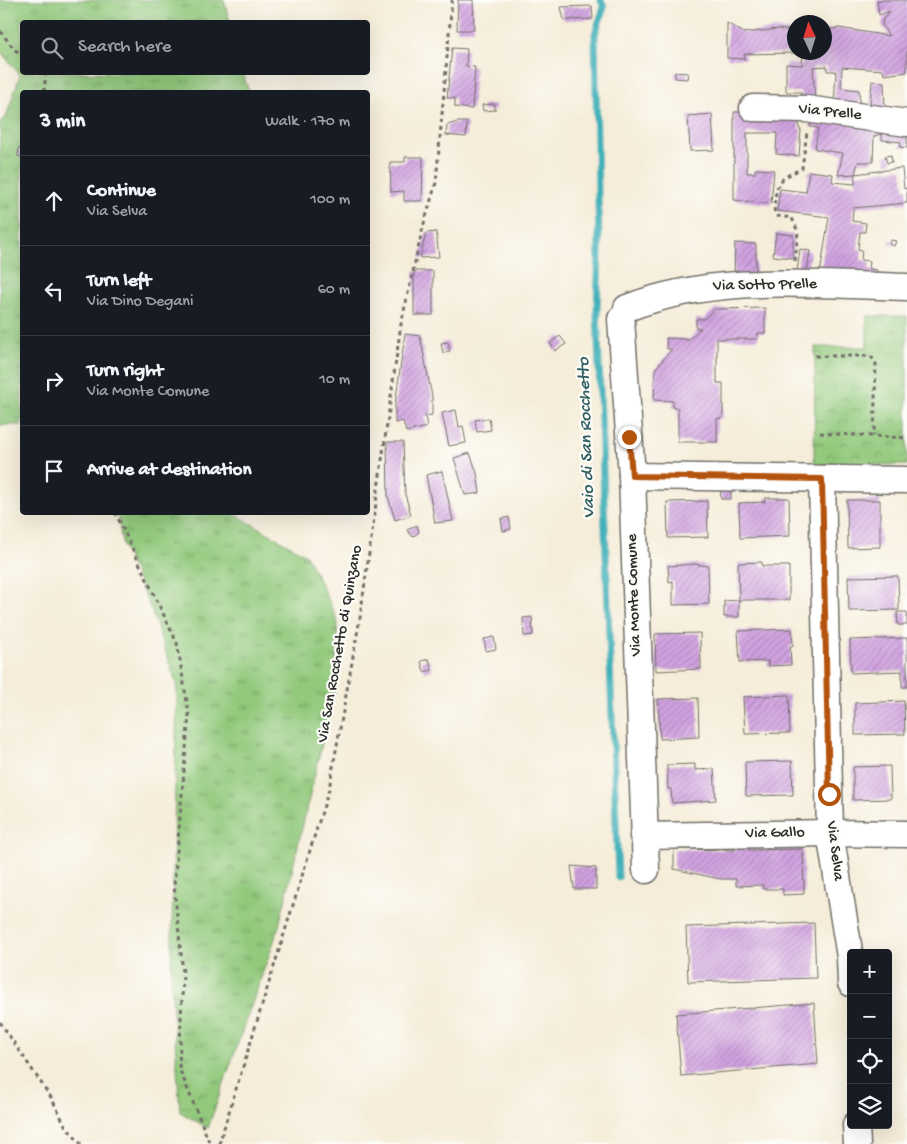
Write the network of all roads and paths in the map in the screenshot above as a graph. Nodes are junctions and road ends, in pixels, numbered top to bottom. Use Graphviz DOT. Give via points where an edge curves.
graph roads {
  1 [pos="452,0"];
  2 [pos="0,31"];
  3 [pos="20,53"];
  4 [pos="46,75"];
  5 [pos="44,90"];
  6 [pos="753,108"];
  7 [pos="806,109"];
  8 [pos="907,122"];
  9 [pos="798,232"];
  10 [pos="907,287"];
  11 [pos="624,314"];
  12 [pos="815,356"];
  13 [pos="820,434"];
  14 [pos="874,436"];
  15 [pos="907,438"];
  16 [pos="632,476"];
  17 [pos="822,479"];
  18 [pos="907,480"];
  19 [pos="116,515"];
  20 [pos="830,833"];
  21 [pos="907,834"];
  22 [pos="643,836"];
  23 [pos="646,870"];
  24 [pos="849,949"];
  25 [pos="0,1022"];
  26 [pos="856,1129"];
  27 [pos="81,1144"];
  28 [pos="210,1144"];
  29 [pos="219,1144"];
  30 [pos="856,1144"];
  1 -- 29 [label="path, Via San Rocchetto di Quinzano" via="436,182 422,227 401,324 360,618 329,789"];
  2 -- 3 [label="path"];
  4 -- 5 [label="path"];
  6 -- 7 [label="street, Via Prelle"];
  7 -- 8 [label="street, Via Prelle"];
  7 -- 9 [label="path" via="807,142 802,168 781,180 776,187 774,211 777,216 792,218"];
  10 -- 11 [label="street, Via Sotto Prelle" via="717,286 654,298"];
  11 -- 16 [label="street, Via Monte Comune"];
  12 -- 14 [label="path" via="871,356 876,364"];
  13 -- 14 [label="path"];
  14 -- 15 [label="path"];
  16 -- 17 [label="street"];
  16 -- 22 [label="street, Via Monte Comune"];
  17 -- 18 [label="street"];
  17 -- 20 [label="street, Via Selva"];
  19 -- 28 [label="path" via="177,643 189,714 174,886 183,973 179,1068"];
  20 -- 21 [label="street, Via Gallo"];
  20 -- 22 [label="street, Via Gallo"];
  20 -- 24 [label="street, Via Selva"];
  22 -- 23 [label="street, Via Monte Comune"];
  25 -- 27 [label="path" via="52,1099 66,1127"];
  26 -- 30 [label="street"];
}
